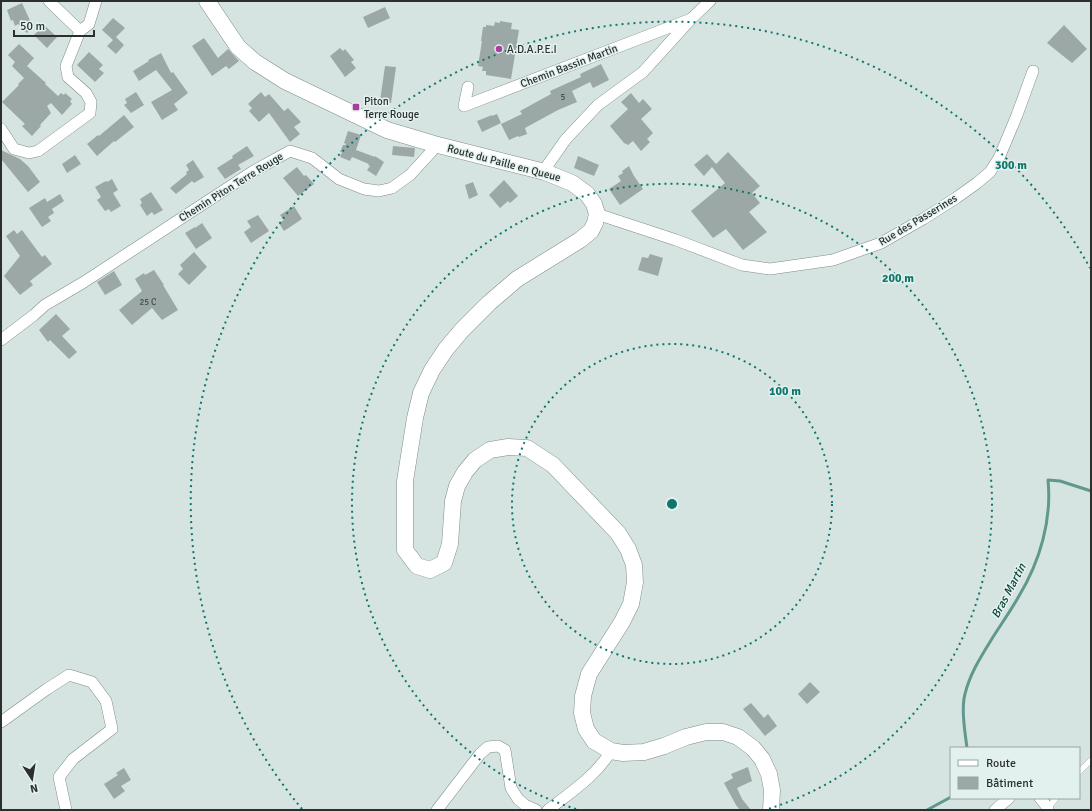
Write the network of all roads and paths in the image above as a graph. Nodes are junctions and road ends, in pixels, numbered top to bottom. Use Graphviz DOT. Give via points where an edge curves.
graph roads {
  1 [pos="49,1"];
  2 [pos="96,1"];
  3 [pos="207,1"];
  4 [pos="710,1"];
  5 [pos="691,19"];
  6 [pos="80,31"];
  7 [pos="1033,71"];
  8 [pos="468,87"];
  9 [pos="1,129"];
  10 [pos="434,144"];
  11 [pos="545,172"];
  12 [pos="597,214"];
  13 [pos="1,340"];
  14 [pos="1,722"];
  15 [pos="611,751"];
  16 [pos="1091,760"];
  17 [pos="1080,771"];
  18 [pos="1008,799"];
  19 [pos="1041,799"];
  20 [pos="1055,799"];
  21 [pos="1048,809"];
  22 [pos="66,810"];
  23 [pos="437,810"];
  24 [pos="536,810"];
  25 [pos="548,810"];
  26 [pos="771,810"];
  27 [pos="995,810"];
  1 -- 6 [label="street"];
  2 -- 6 [label="street" via="89,24"];
  3 -- 10 [label="main road, Route du Paille en Queue" via="238,47 255,62 285,81 378,126"];
  4 -- 5 [label="street, Chemin Bassin Martin"];
  5 -- 8 [label="street, Chemin Bassin Martin" via="464,106"];
  5 -- 11 [label="street, Chemin Bassin Martin" via="643,72 598,105 566,139"];
  6 -- 9 [label="street" via="66,66 68,77 86,93 91,102 90,113 38,151 29,153 14,149"];
  7 -- 12 [label="street, Rue des Passerines" via="999,158 990,172 956,198 881,243 833,260 770,269 742,266 676,240"];
  10 -- 11 [label="main road, Route du Paille en Queue"];
  10 -- 13 [label="street, Chemin Piton Terre Rouge" via="432,151 410,175 392,188 379,191 339,179 312,158 290,151 252,172 45,305"];
  11 -- 12 [label="main road, Route du Paille en Queue" via="572,183 587,194"];
  12 -- 15 [label="main road" via="594,227 586,236 518,279 489,303 462,330 432,370 421,393 416,412 405,481 405,550 417,566 430,570 444,563 450,544 453,501 457,486 475,460 490,450 508,447 527,448 553,465 618,533 634,565 635,582 631,604 589,674 582,696 582,713 586,729 594,741"];
  14 -- 22 [label="street" via="70,675 92,682 106,701 112,728 73,759 59,777"];
  15 -- 25 [label="street" via="585,781"];
  15 -- 26 [label="main road" via="644,752 706,732 723,732 738,737 753,748 769,774 772,790"];
  16 -- 17 [label="lane"];
  18 -- 27 [label="street"];
  19 -- 21 [label="street"];
  20 -- 21 [label="lane"];
  23 -- 24 [label="street" via="480,754 488,747 498,746 505,750 511,788 518,799"];
}
